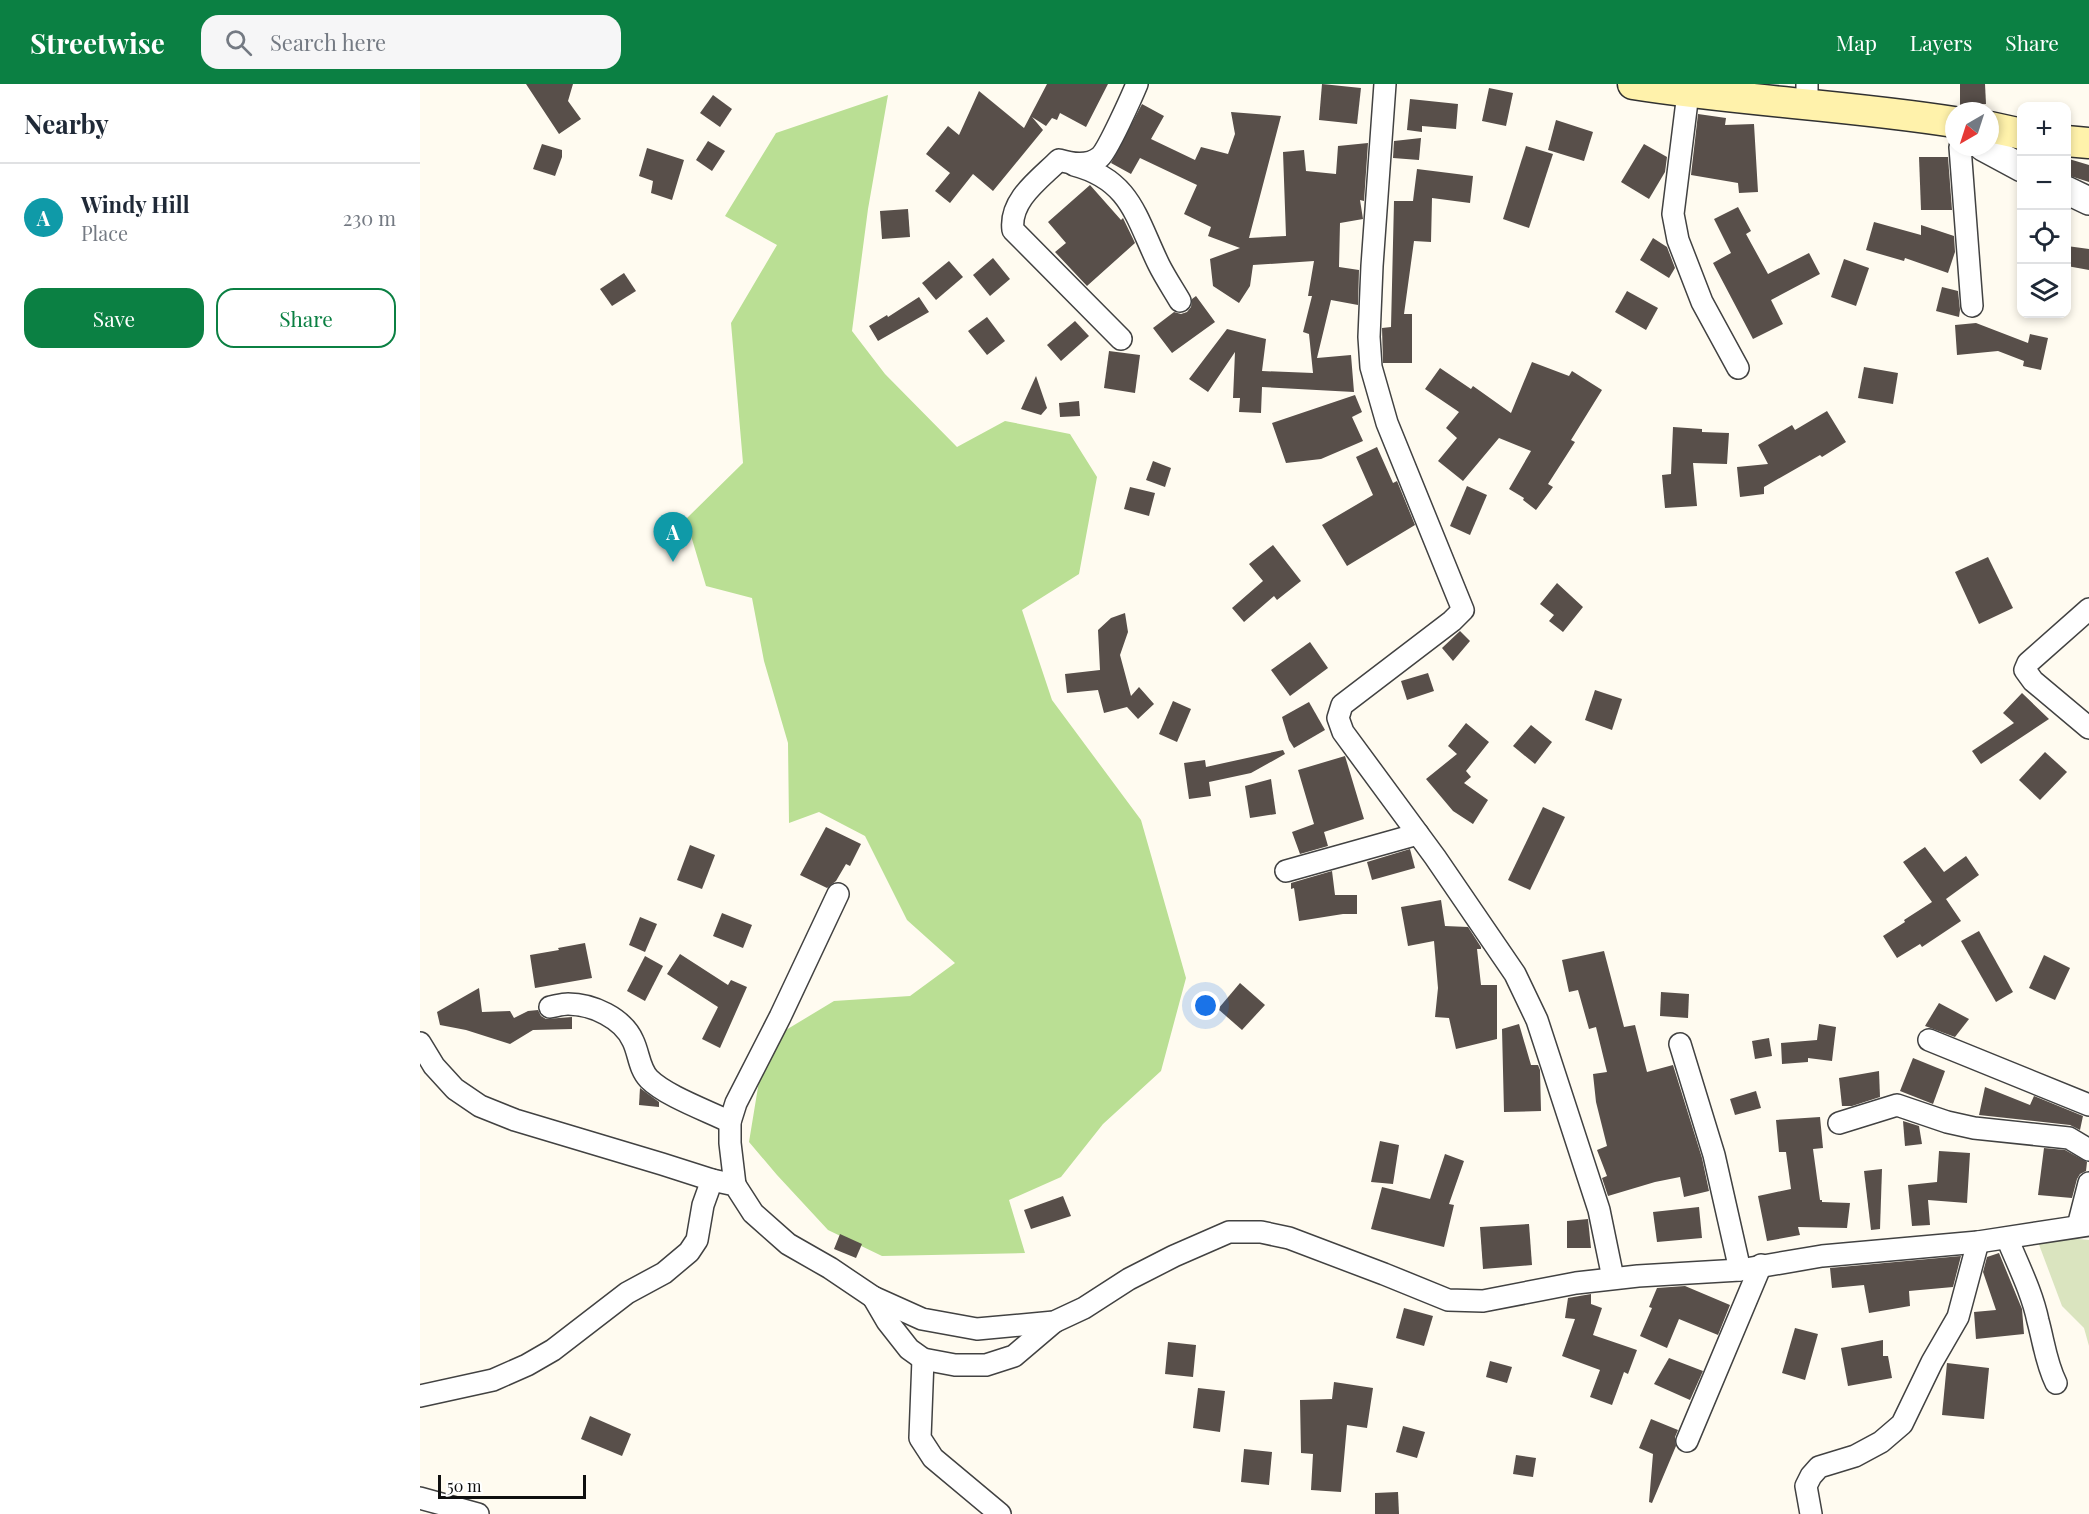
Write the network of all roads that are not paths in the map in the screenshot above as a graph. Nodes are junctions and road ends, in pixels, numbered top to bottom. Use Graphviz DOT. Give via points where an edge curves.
graph roads {
  1 [pos="1137,84"];
  2 [pos="1385,84"];
  3 [pos="1633,84"];
  4 [pos="1720,89"];
  5 [pos="1688,93"];
  6 [pos="1807,94"];
  7 [pos="1945,123"];
  8 [pos="1999,130"];
  9 [pos="2017,133"];
  10 [pos="2071,141"];
  11 [pos="2089,143"];
  12 [pos="1961,156"];
  13 [pos="1999,156"];
  14 [pos="1074,165"];
  15 [pos="2017,165"];
  16 [pos="2071,192"];
  17 [pos="2089,201"];
  18 [pos="1180,301"];
  19 [pos="1972,306"];
  20 [pos="1121,339"];
  21 [pos="1738,368"];
  22 [pos="2089,609"];
  23 [pos="2089,728"];
  24 [pos="1418,834"];
  25 [pos="1286,871"];
  26 [pos="838,894"];
  27 [pos="550,1007"];
  28 [pos="1929,1040"];
  29 [pos="420,1043"];
  30 [pos="1680,1044"];
  31 [pos="2089,1105"];
  32 [pos="730,1122"];
  33 [pos="1839,1123"];
  34 [pos="2088,1143"];
  35 [pos="712,1180"];
  36 [pos="2089,1183"];
  37 [pos="735,1185"];
  38 [pos="2083,1226"];
  39 [pos="2007,1238"];
  40 [pos="1978,1242"];
  41 [pos="1751,1267"];
  42 [pos="1613,1278"];
  43 [pos="873,1297"];
  44 [pos="1054,1322"];
  45 [pos="923,1359"];
  46 [pos="2056,1383"];
  47 [pos="420,1396"];
  48 [pos="1687,1442"];
  49 [pos="420,1498"];
  50 [pos="478,1514"];
  51 [pos="1000,1514"];
  52 [pos="1811,1514"];
  1 -- 14 [label="street" via="1101,156"];
  2 -- 24 [label="street" via="1371,290 1371,367 1388,423 1463,610 1342,705 1338,718 1342,732"];
  3 -- 5 [label="main road"];
  4 -- 5 [label="main road"];
  4 -- 6 [label="main road"];
  5 -- 21 [label="street" via="1673,214 1678,240 1702,302"];
  6 -- 7 [label="main road"];
  8 -- 9 [label="main road"];
  10 -- 11 [label="main road"];
  12 -- 19 [label="street"];
  13 -- 15 [label="street"];
  14 -- 18 [label="street" via="1106,178 1134,208"];
  14 -- 20 [label="street" via="1059,160 1032,188 1011,217 1013,230"];
  16 -- 17 [label="street"];
  22 -- 23 [label="street" via="2025,670"];
  24 -- 25 [label="street"];
  24 -- 42 [label="street" via="1515,974 1537,1020 1599,1210"];
  26 -- 32 [label="street" via="743,1087"];
  27 -- 32 [label="street" via="587,1006 611,1017 634,1042 647,1077 664,1090"];
  28 -- 31 [label="street"];
  29 -- 35 [label="street" via="455,1089 480,1106"];
  30 -- 41 [label="street"];
  32 -- 37 [label="street"];
  33 -- 34 [label="street" via="1897,1105 1974,1128"];
  35 -- 37 [label="street"];
  35 -- 47 [label="street" via="697,1240 664,1273 627,1293 553,1350 527,1365 493,1380"];
  36 -- 38 [label="street"];
  37 -- 43 [label="street" via="753,1214 789,1244"];
  38 -- 39 [label="street"];
  39 -- 40 [label="street"];
  39 -- 46 [label="street" via="2031,1298 2048,1367"];
  40 -- 41 [label="street" via="1869,1250"];
  40 -- 52 [label="street" via="1958,1317 1902,1424 1881,1442 1855,1456 1819,1467 1806,1486"];
  41 -- 42 [label="street"];
  41 -- 48 [label="street"];
  42 -- 44 [label="street" via="1483,1301 1448,1300 1289,1238 1261,1232 1229,1232 1147,1270"];
  43 -- 44 [label="street" via="922,1319 977,1329"];
  43 -- 45 [label="street" via="909,1349"];
  44 -- 45 [label="street" via="1014,1356 986,1365"];
  45 -- 51 [label="street" via="921,1438 933,1458"];
  49 -- 50 [label="street"];
}
